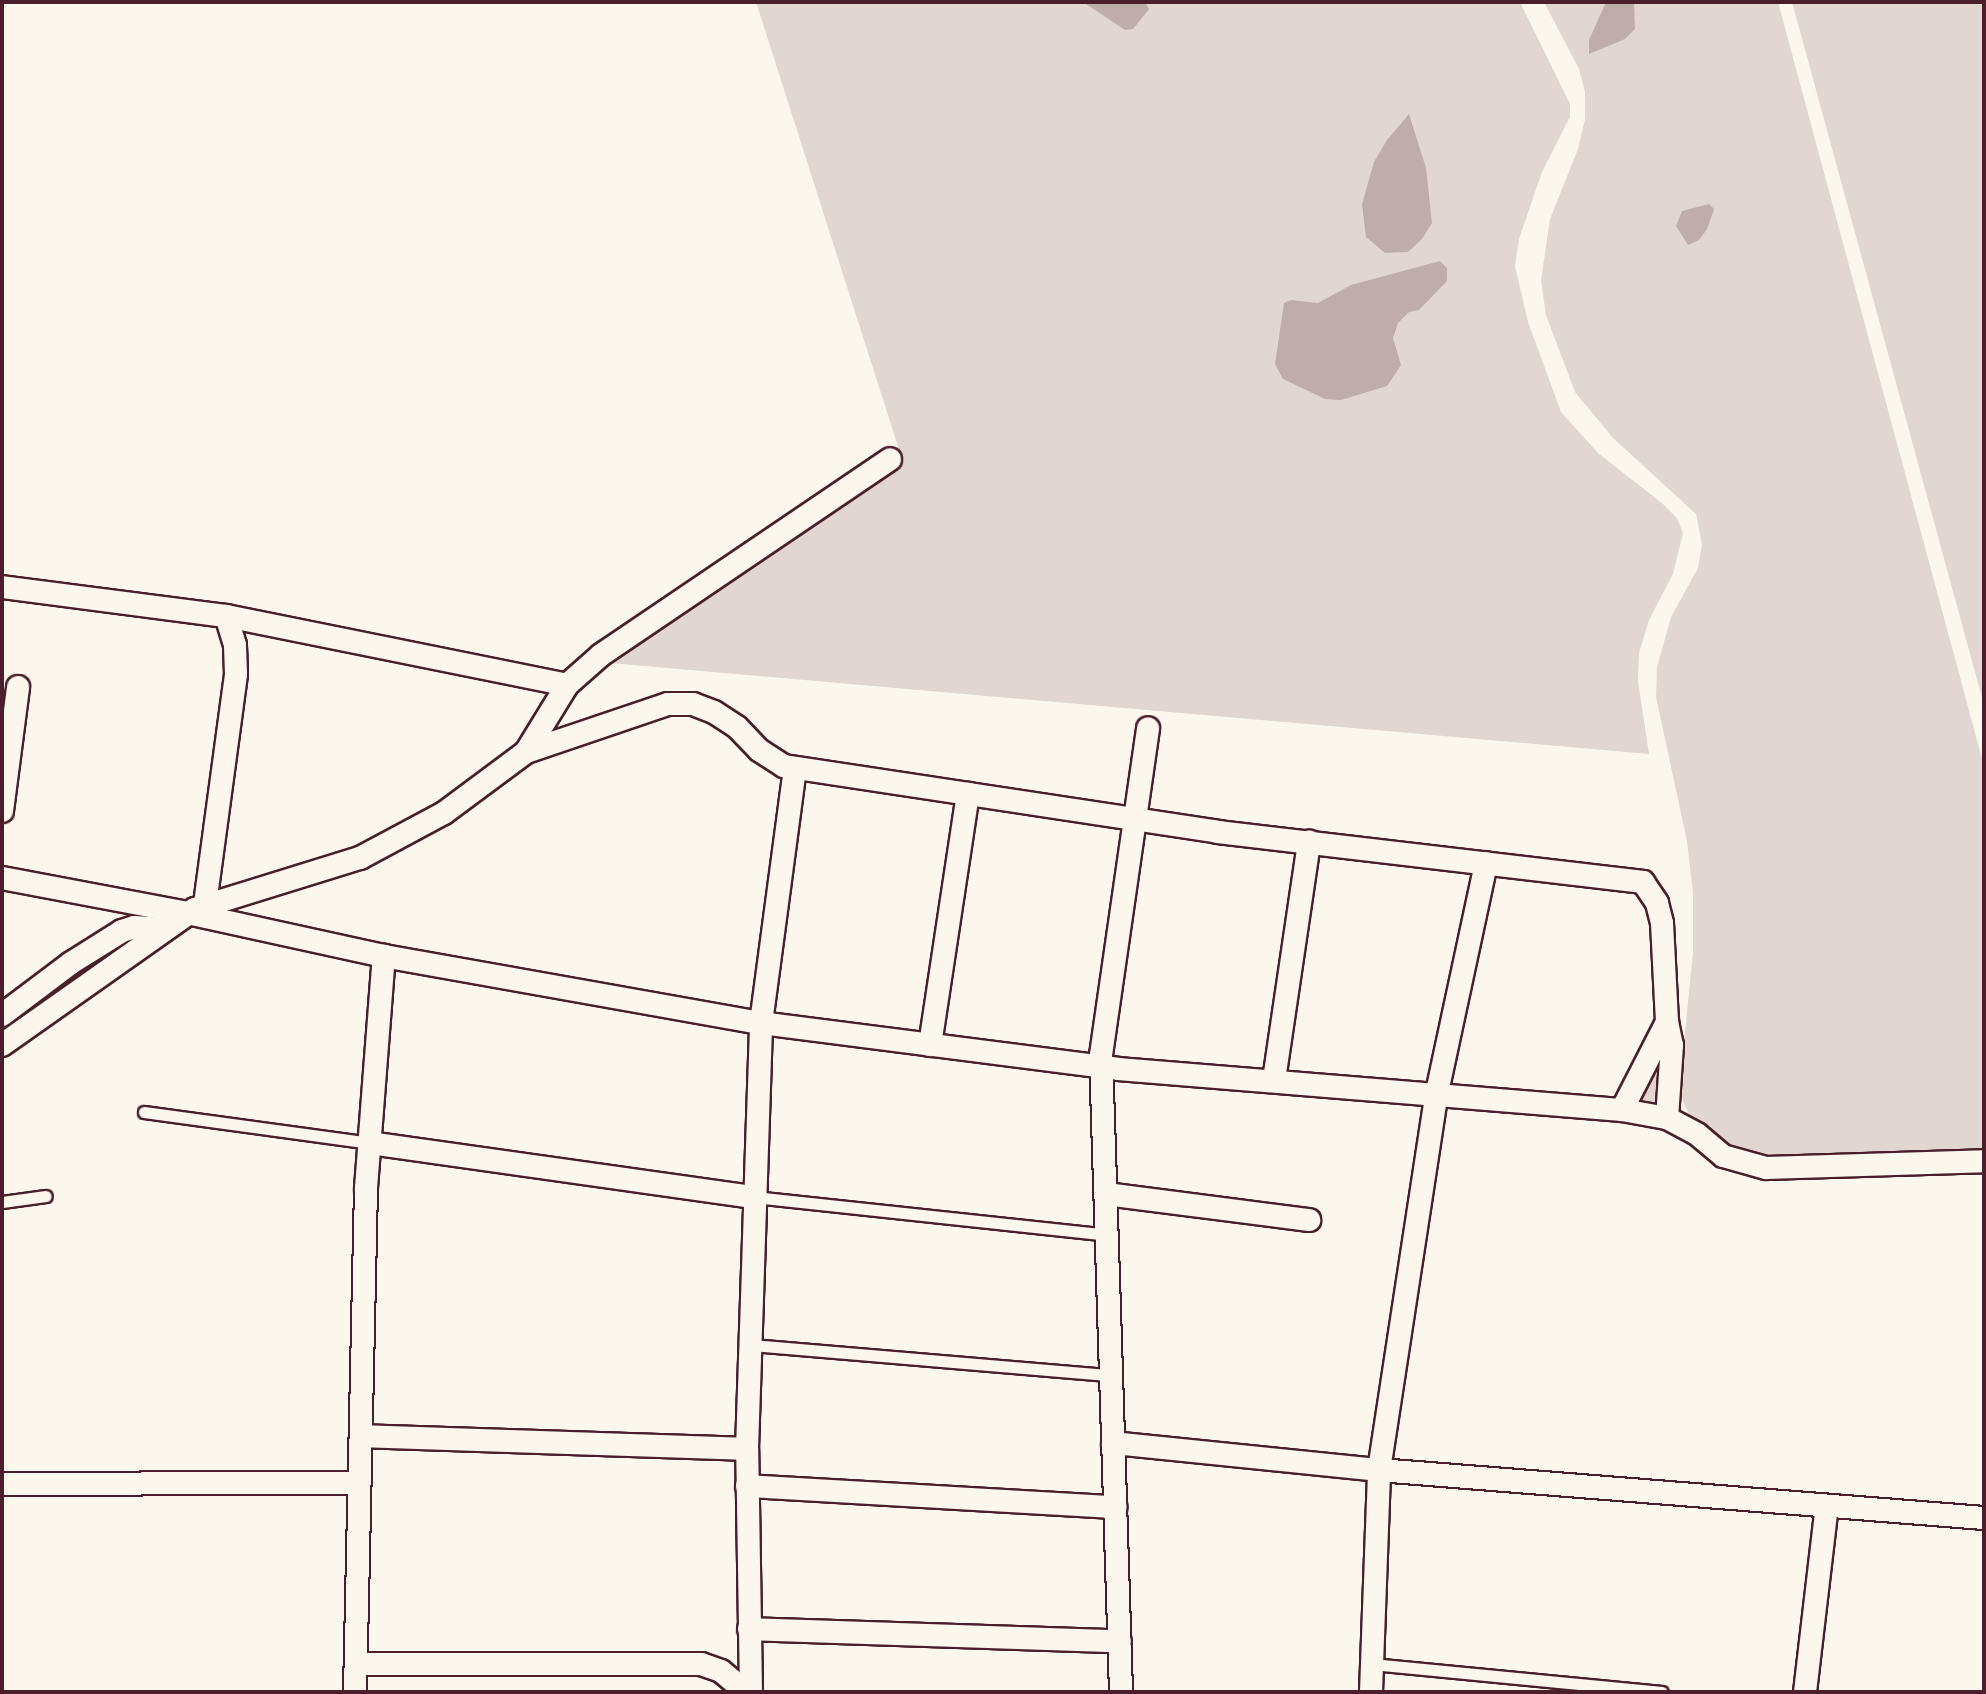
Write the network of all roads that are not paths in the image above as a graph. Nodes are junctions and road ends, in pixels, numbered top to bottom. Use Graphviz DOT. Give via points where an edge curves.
graph roads {
  1 [pos="890,459"];
  2 [pos="2,587"];
  3 [pos="226,616"];
  4 [pos="567,685"];
  5 [pos="18,687"];
  6 [pos="1148,728"];
  7 [pos="526,752"];
  8 [pos="795,768"];
  9 [pos="968,794"];
  10 [pos="2,811"];
  11 [pos="1136,819"];
  12 [pos="1309,842"];
  13 [pos="1486,863"];
  14 [pos="2,878"];
  15 [pos="197,909"];
  16 [pos="164,929"];
  17 [pos="384,956"];
  18 [pos="2,1015"];
  19 [pos="1667,1022"];
  20 [pos="761,1023"];
  21 [pos="2,1045"];
  22 [pos="930,1045"];
  23 [pos="1102,1067"];
  24 [pos="1274,1080"];
  25 [pos="1436,1097"];
  26 [pos="1622,1110"];
  27 [pos="144,1112"];
  28 [pos="1667,1118"];
  29 [pos="369,1143"];
  30 [pos="1984,1161"];
  31 [pos="1106,1194"];
  32 [pos="46,1196"];
  33 [pos="753,1197"];
  34 [pos="2,1202"];
  35 [pos="1309,1220"];
  36 [pos="1107,1235"];
  37 [pos="751,1345"];
  38 [pos="1111,1375"];
  39 [pos="361,1436"];
  40 [pos="1113,1443"];
  41 [pos="747,1449"];
  42 [pos="1379,1470"];
  43 [pos="359,1483"];
  44 [pos="2,1484"];
  45 [pos="747,1486"];
  46 [pos="1827,1506"];
  47 [pos="1115,1507"];
  48 [pos="1984,1518"];
  49 [pos="749,1629"];
  50 [pos="1120,1641"];
  51 [pos="356,1664"];
  52 [pos="1372,1664"];
  53 [pos="355,1692"];
  54 [pos="748,1692"];
  55 [pos="1121,1692"];
  56 [pos="1371,1692"];
  57 [pos="1662,1692"];
  58 [pos="1805,1692"];
  1 -- 4 [label="street" via="601,655"];
  2 -- 3 [label="street"];
  3 -- 4 [label="street"];
  3 -- 15 [label="street" via="236,674"];
  4 -- 7 [label="street"];
  5 -- 10 [label="street"];
  6 -- 11 [label="street"];
  7 -- 8 [label="street" via="668,704 693,704 714,712 759,750"];
  7 -- 15 [label="street" via="444,813 360,858"];
  8 -- 9 [label="street"];
  8 -- 20 [label="street"];
  9 -- 11 [label="street"];
  9 -- 22 [label="street"];
  11 -- 12 [label="street"];
  11 -- 23 [label="street"];
  12 -- 13 [label="street"];
  12 -- 24 [label="street"];
  13 -- 19 [label="street" via="1643,882 1662,923"];
  13 -- 25 [label="street"];
  14 -- 15 [label="street"];
  15 -- 16 [label="street"];
  15 -- 17 [label="street"];
  16 -- 18 [label="street" via="122,931"];
  16 -- 21 [label="street"];
  17 -- 20 [label="street"];
  17 -- 29 [label="street"];
  19 -- 26 [label="street"];
  19 -- 28 [label="street" via="1672,1070"];
  20 -- 22 [label="street"];
  20 -- 33 [label="street"];
  22 -- 23 [label="street"];
  23 -- 24 [label="street"];
  23 -- 31 [label="street"];
  24 -- 25 [label="street"];
  25 -- 26 [label="street"];
  25 -- 42 [label="street"];
  26 -- 28 [label="street"];
  27 -- 29 [label="lane"];
  28 -- 30 [label="street" via="1723,1156 1766,1168"];
  29 -- 33 [label="street"];
  29 -- 39 [label="street"];
  31 -- 35 [label="street"];
  31 -- 36 [label="street"];
  32 -- 34 [label="lane"];
  33 -- 36 [label="lane"];
  33 -- 37 [label="street"];
  36 -- 38 [label="street"];
  37 -- 38 [label="lane"];
  37 -- 41 [label="street"];
  38 -- 40 [label="street"];
  39 -- 41 [label="street"];
  39 -- 43 [label="street"];
  40 -- 42 [label="street"];
  40 -- 47 [label="street"];
  41 -- 45 [label="street"];
  42 -- 46 [label="street"];
  42 -- 52 [label="street"];
  43 -- 44 [label="street"];
  43 -- 51 [label="street"];
  45 -- 47 [label="street"];
  45 -- 49 [label="street"];
  46 -- 48 [label="street"];
  46 -- 58 [label="street"];
  47 -- 50 [label="street"];
  49 -- 50 [label="street"];
  49 -- 54 [label="street"];
  50 -- 55 [label="street"];
  51 -- 53 [label="street"];
  51 -- 54 [label="street" via="701,1664 721,1671"];
  52 -- 56 [label="street"];
  52 -- 57 [label="lane"];
}
